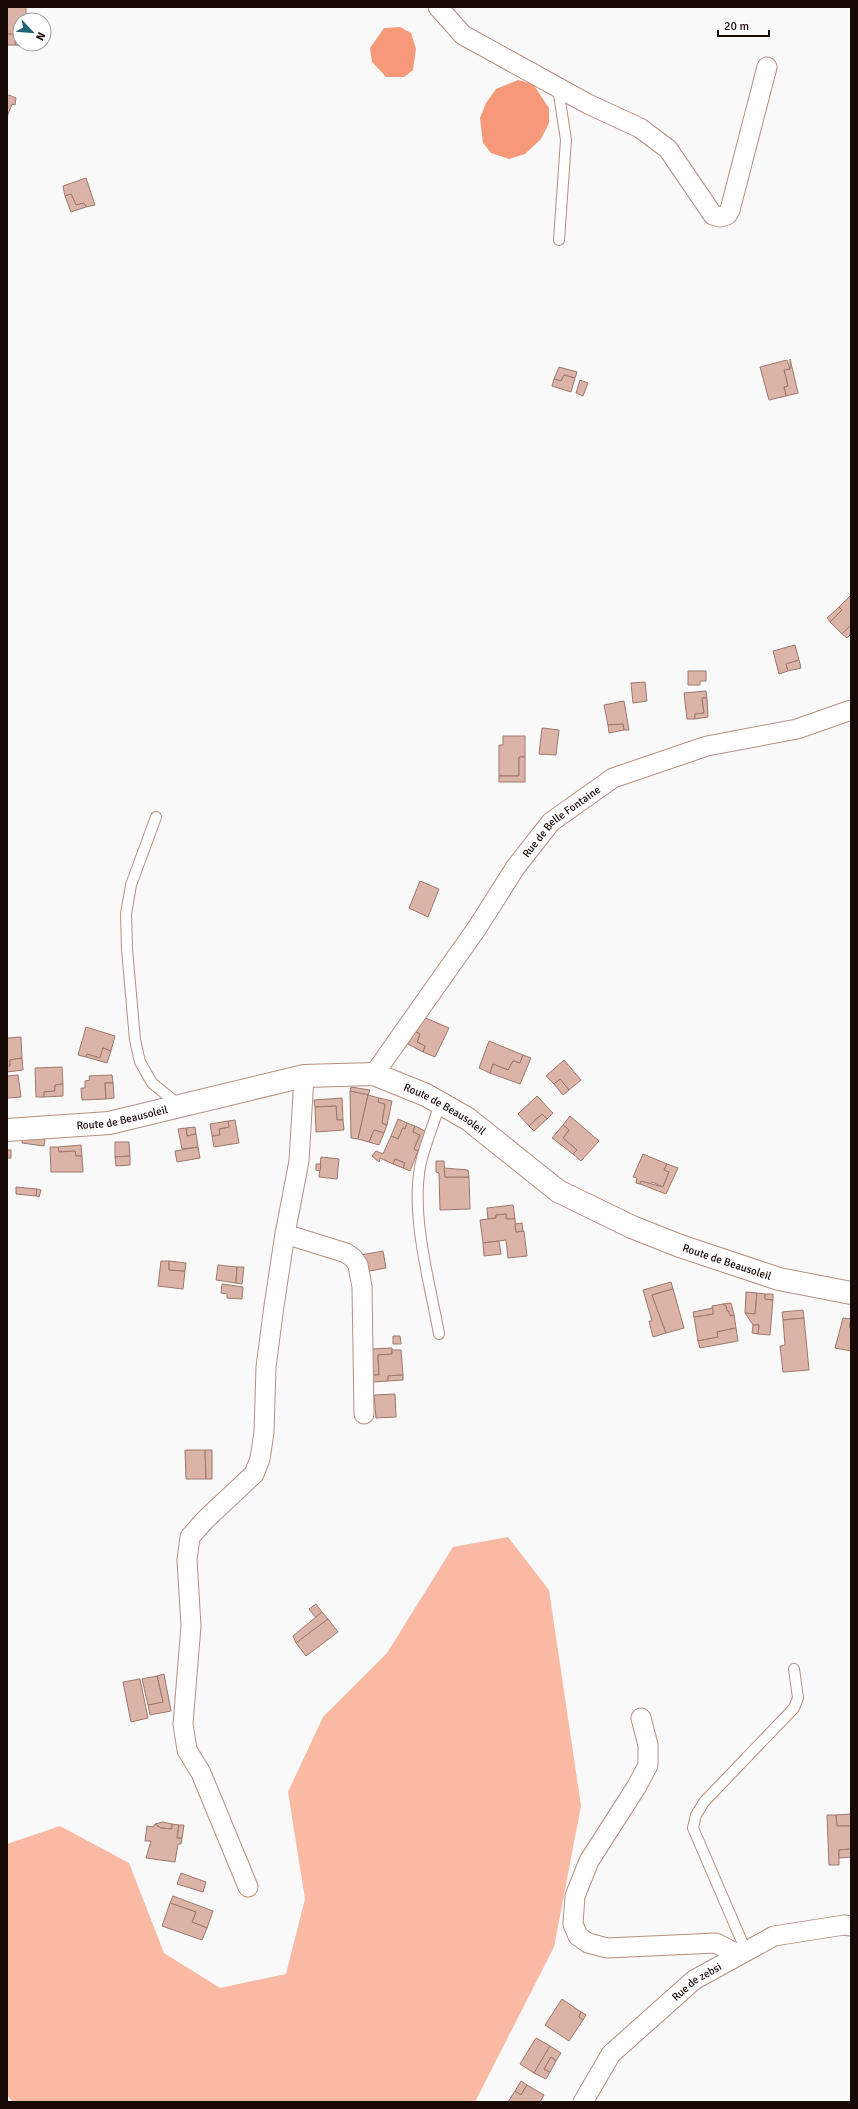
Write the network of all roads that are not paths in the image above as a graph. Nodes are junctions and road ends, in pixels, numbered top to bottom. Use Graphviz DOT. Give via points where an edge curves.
graph roads {
  1 [pos="438,7"];
  2 [pos="767,67"];
  3 [pos="558,88"];
  4 [pos="560,240"];
  5 [pos="851,710"];
  6 [pos="156,817"];
  7 [pos="374,1074"];
  8 [pos="304,1076"];
  9 [pos="440,1103"];
  10 [pos="182,1107"];
  11 [pos="7,1130"];
  12 [pos="285,1234"];
  13 [pos="851,1293"];
  14 [pos="439,1334"];
  15 [pos="364,1414"];
  16 [pos="794,1669"];
  17 [pos="642,1718"];
  18 [pos="248,1887"];
  19 [pos="851,1926"];
  20 [pos="742,1953"];
  21 [pos="583,2102"];
  1 -- 3 [label="street" via="463,35"];
  2 -- 3 [label="street" via="730,210 727,215 720,217 713,215 668,149 640,128"];
  3 -- 4 [label="lane" via="566,140"];
  5 -- 7 [label="street, Rue de Belle Fontaine" via="797,729 708,746 613,778 551,822 515,868 477,928"];
  6 -- 10 [label="lane" via="131,885 126,914 135,1040 140,1062 152,1083"];
  7 -- 8 [label="street, Route de Beausoleil"];
  7 -- 9 [label="street, Route de Beausoleil"];
  8 -- 10 [label="street, Route de Beausoleil"];
  8 -- 12 [label="street" via="299,1161"];
  9 -- 13 [label="street, Route de Beausoleil" via="468,1119 558,1191 632,1228 779,1279"];
  9 -- 14 [label="lane" via="420,1167 418,1192 419,1224"];
  10 -- 11 [label="street, Route de Beausoleil" via="109,1124"];
  12 -- 15 [label="street" via="346,1253 358,1265 362,1287"];
  12 -- 18 [label="street" via="266,1367 264,1432 260,1459 254,1474 190,1537 187,1560 191,1626 183,1724 187,1750 200,1773"];
  16 -- 20 [label="lane" via="798,1698 794,1708 704,1802 696,1815 693,1828"];
  17 -- 20 [label="street" via="648,1745 648,1765 589,1861 576,1896 572,1924 578,1936 588,1943 607,1948 716,1943"];
  19 -- 20 [label="street, Rue de zebsi" via="774,1936"];
  20 -- 21 [label="street, Rue de zebsi" via="694,1980 611,2054"];
}
